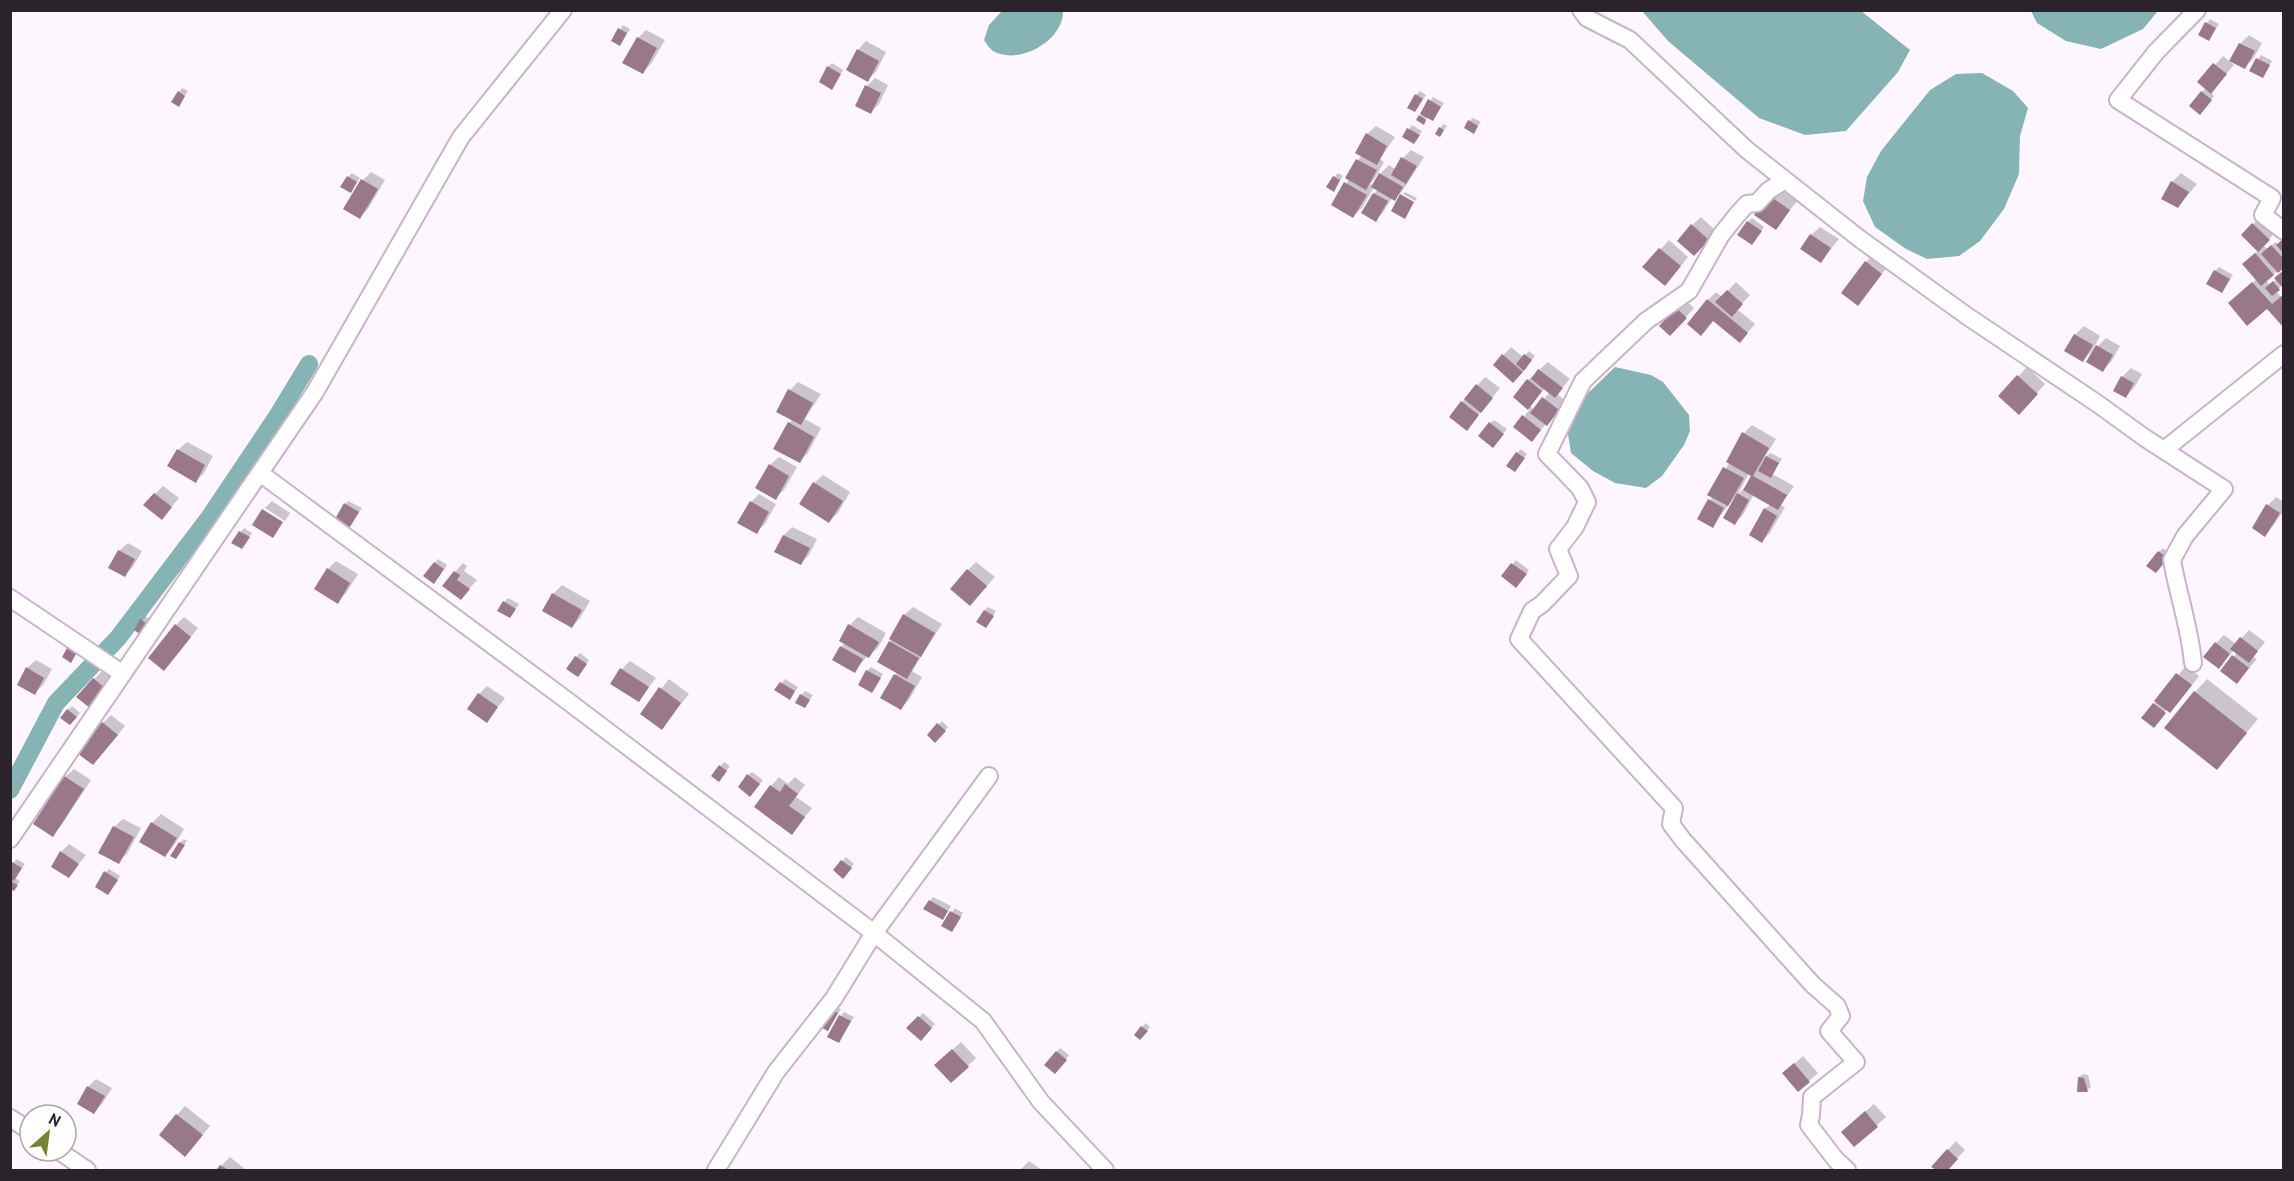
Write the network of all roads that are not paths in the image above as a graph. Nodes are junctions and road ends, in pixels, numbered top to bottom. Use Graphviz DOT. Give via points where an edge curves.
graph roads {
  1 [pos="563,10"];
  2 [pos="1581,10"];
  3 [pos="2198,10"];
  4 [pos="1785,180"];
  5 [pos="2283,231"];
  6 [pos="2283,354"];
  7 [pos="2164,450"];
  8 [pos="260,473"];
  9 [pos="10,598"];
  10 [pos="2193,663"];
  11 [pos="123,674"];
  12 [pos="989,776"];
  13 [pos="10,839"];
  14 [pos="874,933"];
  15 [pos="716,1170"];
  16 [pos="1105,1170"];
  17 [pos="1847,1170"];
  1 -- 8 [label="street" via="461,137 315,392"];
  2 -- 4 [label="street" via="1587,18 1630,40 1747,150"];
  3 -- 5 [label="street" via="2156,52 2118,99 2272,198 2263,215"];
  4 -- 7 [label="street" via="1957,309"];
  4 -- 17 [label="street" via="1737,214 1689,291 1646,321 1583,381 1547,454 1580,488 1587,502 1558,549 1569,576 1532,611 1519,639 1674,808 1671,824 1683,840 1837,1006 1841,1016 1829,1030 1856,1062 1812,1097 1809,1125"];
  6 -- 7 [label="street"];
  7 -- 10 [label="street" via="2224,489 2185,536 2172,560 2191,637"];
  8 -- 11 [label="street"];
  8 -- 14 [label="street"];
  9 -- 11 [label="street"];
  11 -- 13 [label="street"];
  12 -- 14 [label="street"];
  14 -- 15 [label="street" via="834,998 776,1072"];
  14 -- 16 [label="street" via="983,1021 1041,1102"];
}
